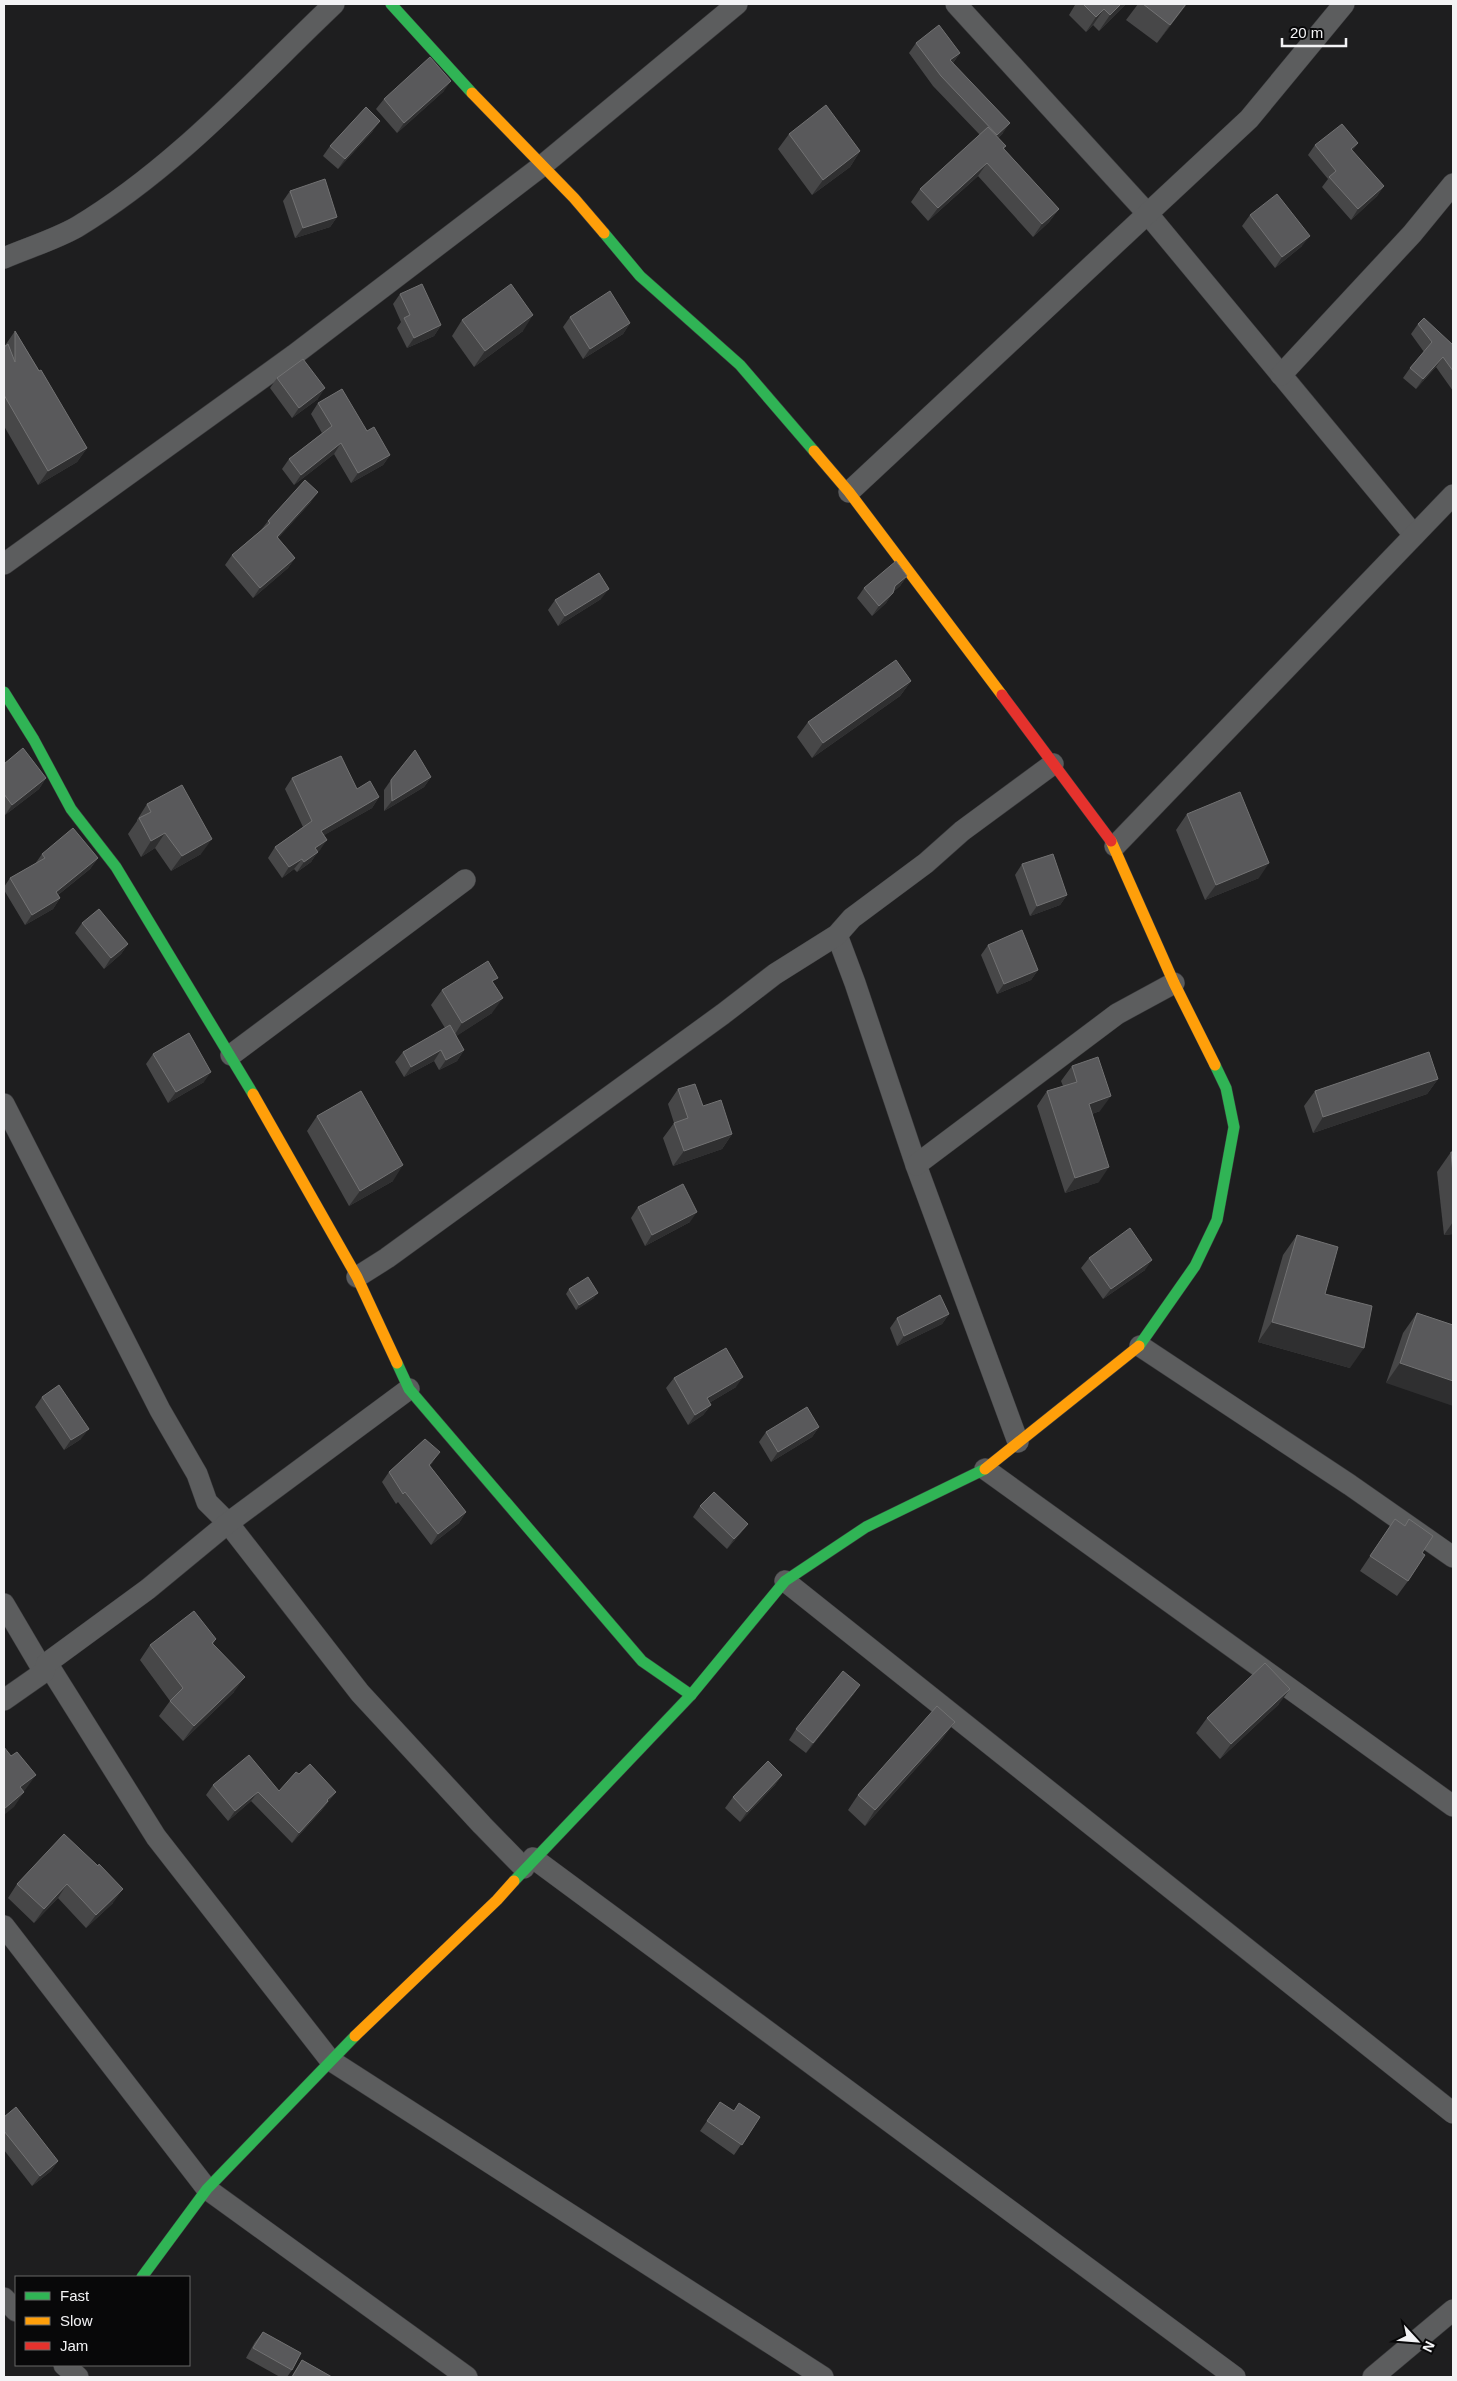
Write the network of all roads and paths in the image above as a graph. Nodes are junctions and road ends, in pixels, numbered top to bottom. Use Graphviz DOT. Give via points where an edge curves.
graph roads {
  1 [pos="334,4"];
  2 [pos="391,4"];
  3 [pos="737,4"];
  4 [pos="956,4"];
  5 [pos="1344,4"];
  6 [pos="543,165"];
  7 [pos="1453,184"];
  8 [pos="1147,213"];
  9 [pos="4,258"];
  10 [pos="1281,375"];
  11 [pos="849,492"];
  12 [pos="1453,495"];
  13 [pos="1414,535"];
  14 [pos="4,564"];
  15 [pos="4,692"];
  16 [pos="1053,764"];
  17 [pos="1115,846"];
  18 [pos="465,880"];
  19 [pos="837,934"];
  20 [pos="1174,983"];
  21 [pos="231,1055"];
  22 [pos="4,1104"];
  23 [pos="916,1165"];
  24 [pos="357,1277"];
  25 [pos="1140,1346"];
  26 [pos="409,1389"];
  27 [pos="1018,1442"];
  28 [pos="984,1469"];
  29 [pos="228,1524"];
  30 [pos="1453,1556"];
  31 [pos="785,1581"];
  32 [pos="4,1604"];
  33 [pos="46,1668"];
  34 [pos="691,1695"];
  35 [pos="4,1700"];
  36 [pos="1453,1806"];
  37 [pos="529,1863"];
  38 [pos="4,1926"];
  39 [pos="330,2060"];
  40 [pos="1453,2112"];
  41 [pos="207,2189"];
  42 [pos="143,2276"];
  43 [pos="4,2298"];
  44 [pos="15,2310"];
  45 [pos="1453,2310"];
  46 [pos="468,2377"];
  47 [pos="823,2377"];
  48 [pos="1235,2377"];
  49 [pos="1373,2377"];
  1 -- 9 [label="street" via="206,129 148,177 76,227"];
  2 -- 6 [label="street" via="486,109"];
  3 -- 6 [label="street"];
  4 -- 8 [label="street"];
  5 -- 8 [label="street" via="1249,119"];
  6 -- 11 [label="street" via="640,276 740,364"];
  6 -- 14 [label="street" via="294,355"];
  7 -- 10 [label="street" via="1412,234"];
  8 -- 10 [label="street"];
  8 -- 11 [label="street"];
  10 -- 13 [label="street"];
  11 -- 16 [label="street"];
  12 -- 13 [label="street"];
  13 -- 17 [label="street"];
  15 -- 21 [label="street" via="71,809 116,867"];
  16 -- 17 [label="street"];
  16 -- 19 [label="street" via="962,830 926,863 852,918"];
  17 -- 20 [label="street"];
  18 -- 21 [label="street"];
  19 -- 23 [label="street"];
  19 -- 24 [label="street" via="775,974"];
  20 -- 23 [label="street" via="1116,1014"];
  20 -- 25 [label="street" via="1226,1088 1234,1127 1218,1220 1195,1266"];
  21 -- 24 [label="street"];
  22 -- 29 [label="street" via="160,1410 197,1474 207,1502"];
  23 -- 27 [label="street"];
  24 -- 26 [label="street"];
  25 -- 27 [label="street"];
  25 -- 30 [label="street"];
  26 -- 29 [label="street"];
  26 -- 34 [label="street" via="642,1660"];
  27 -- 28 [label="street"];
  28 -- 31 [label="street" via="866,1526"];
  28 -- 36 [label="street"];
  29 -- 33 [label="street"];
  29 -- 37 [label="street" via="360,1693 482,1825"];
  31 -- 34 [label="street"];
  31 -- 40 [label="street"];
  32 -- 33 [label="street"];
  33 -- 35 [label="street"];
  33 -- 39 [label="street" via="156,1837"];
  34 -- 37 [label="street"];
  37 -- 39 [label="street" via="498,1900"];
  37 -- 48 [label="street"];
  38 -- 41 [label="street"];
  39 -- 41 [label="street"];
  39 -- 47 [label="street"];
  41 -- 42 [label="street"];
  41 -- 46 [label="street"];
  43 -- 44 [label="street"];
  45 -- 49 [label="street"];
}
